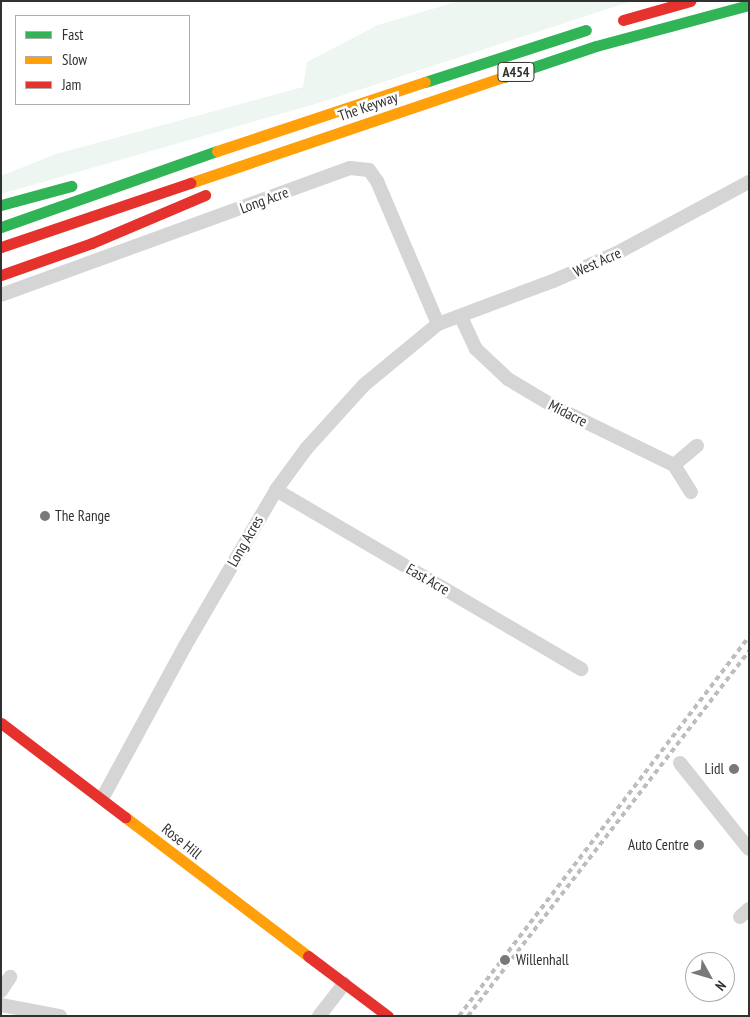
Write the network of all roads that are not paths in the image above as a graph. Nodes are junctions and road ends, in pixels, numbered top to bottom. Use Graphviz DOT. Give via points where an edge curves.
graph roads {
  1 [pos="690,1"];
  2 [pos="749,5"];
  3 [pos="262,135"];
  4 [pos="287,150"];
  5 [pos="120,171"];
  6 [pos="83,182"];
  7 [pos="749,182"];
  8 [pos="1,205"];
  9 [pos="1,227"];
  10 [pos="1,247"];
  11 [pos="1,275"];
  12 [pos="1,295"];
  13 [pos="462,317"];
  14 [pos="438,324"];
  15 [pos="697,446"];
  16 [pos="674,464"];
  17 [pos="276,490"];
  18 [pos="692,492"];
  19 [pos="581,669"];
  20 [pos="1,722"];
  21 [pos="680,763"];
  22 [pos="103,797"];
  23 [pos="749,849"];
  24 [pos="10,977"];
  25 [pos="344,984"];
  26 [pos="1,991"];
  27 [pos="1,1005"];
  28 [pos="60,1016"];
  29 [pos="319,1016"];
  30 [pos="388,1016"];
  1 -- 3 [label="main road, The Keyway / A454" via="604,25"];
  2 -- 4 [label="main road, The Keyway / A454" via="596,46"];
  3 -- 5 [label="main road"];
  3 -- 9 [label="main road, The Keyway / A454"];
  4 -- 10 [label="main road, The Keyway / A454"];
  4 -- 11 [label="main road" via="217,188 92,243"];
  6 -- 8 [label="main road"];
  7 -- 13 [label="street, West Acre" via="617,253"];
  12 -- 14 [label="street, Long Acre" via="350,168 369,170 377,181"];
  13 -- 14 [label="street, West Acre"];
  13 -- 16 [label="street, Midacre" via="476,349 508,379 555,407"];
  14 -- 17 [label="street, Long Acres" via="364,385 306,449"];
  15 -- 16 [label="street"];
  16 -- 18 [label="street"];
  17 -- 19 [label="street, East Acre"];
  17 -- 22 [label="street, Long Acres" via="185,646"];
  20 -- 22 [label="main road, Rose Hill"];
  21 -- 23 [label="street"];
  22 -- 25 [label="main road, Rose Hill"];
  24 -- 26 [label="street"];
  25 -- 29 [label="street"];
  25 -- 30 [label="main road, Rose Hill"];
  27 -- 28 [label="street"];
}
